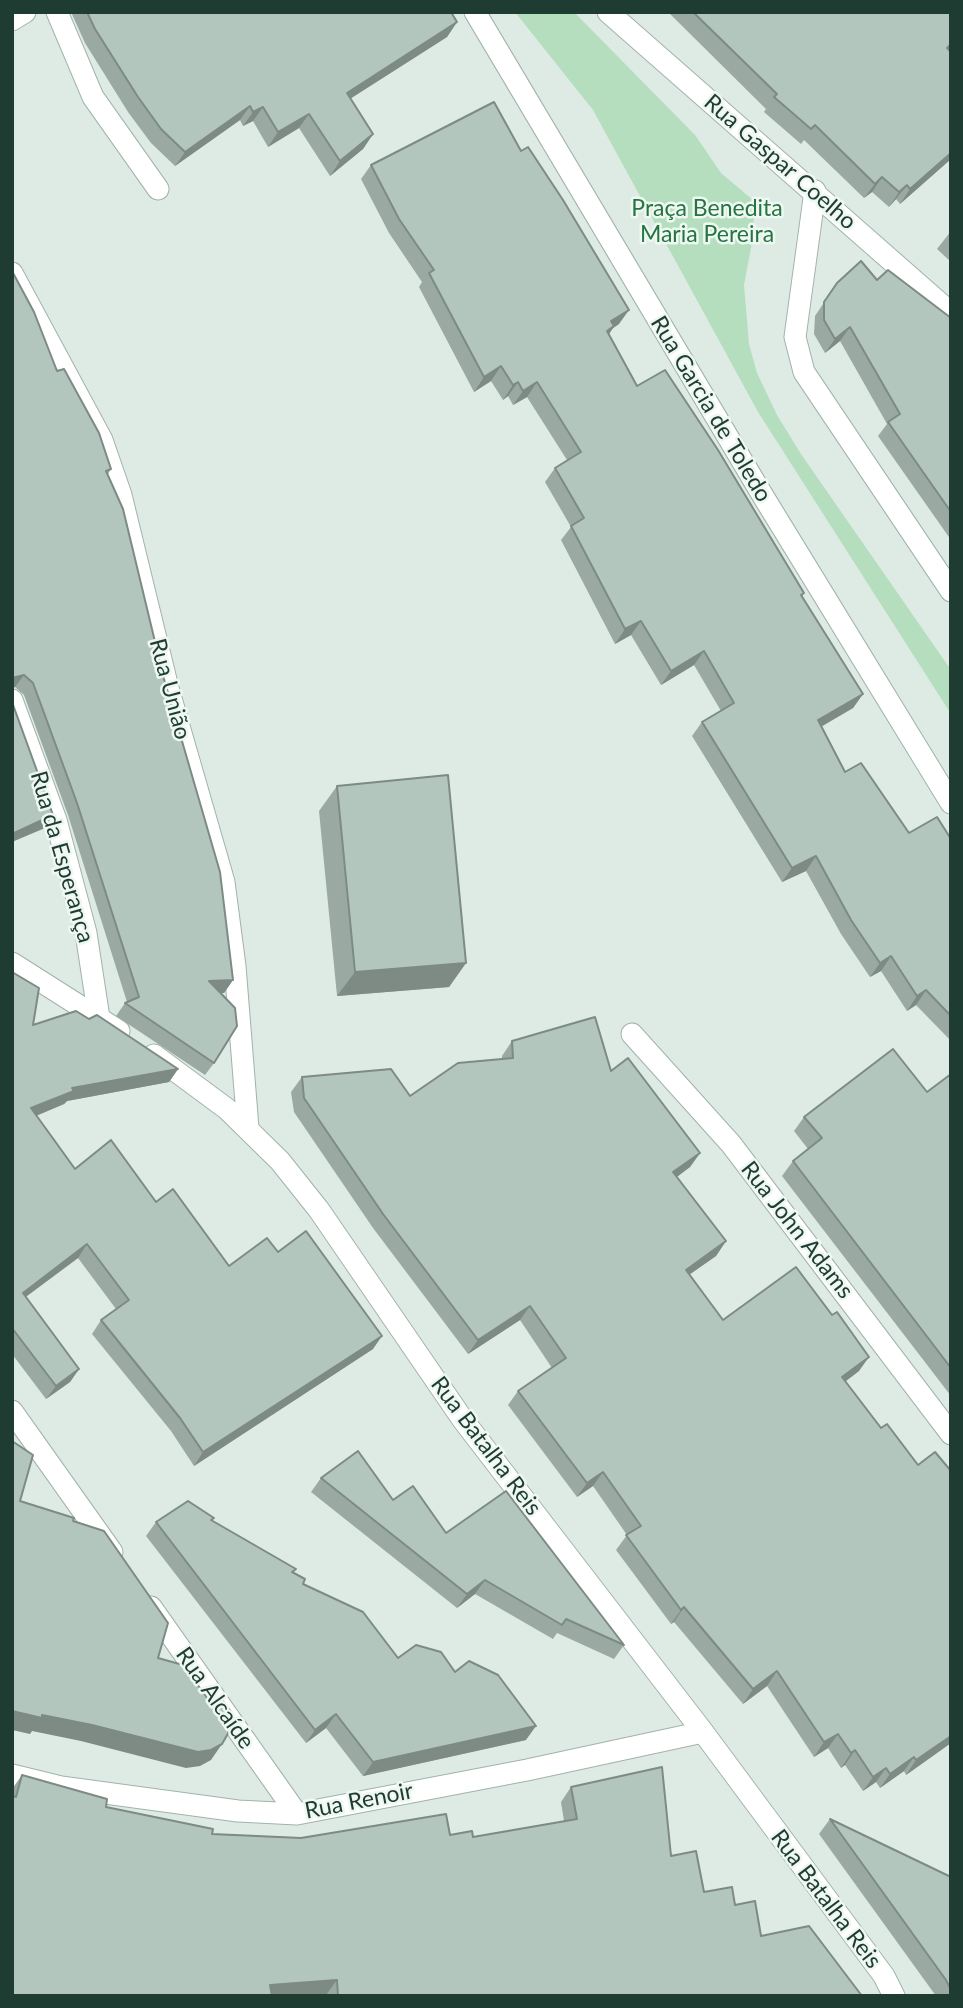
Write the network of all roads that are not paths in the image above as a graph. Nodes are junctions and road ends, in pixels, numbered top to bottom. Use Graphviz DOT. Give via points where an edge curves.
graph roads {
  1 [pos="25,12"];
  2 [pos="57,12"];
  3 [pos="475,12"];
  4 [pos="608,12"];
  5 [pos="12,20"];
  6 [pos="158,190"];
  7 [pos="815,191"];
  8 [pos="12,273"];
  9 [pos="951,313"];
  10 [pos="951,591"];
  11 [pos="12,700"];
  12 [pos="951,803"];
  13 [pos="12,963"];
  14 [pos="99,1018"];
  15 [pos="632,1034"];
  16 [pos="248,1128"];
  17 [pos="12,1411"];
  18 [pos="951,1434"];
  19 [pos="123,1568"];
  20 [pos="139,1590"];
  21 [pos="703,1732"];
  22 [pos="12,1774"];
  23 [pos="297,1814"];
  24 [pos="894,1996"];
  1 -- 5 [label="street"];
  2 -- 6 [label="street" via="93,97"];
  3 -- 12 [label="street, Rua Garcia de Toledo"];
  4 -- 7 [label="street, Rua Gaspar Coelho"];
  7 -- 9 [label="street, Rua Gaspar Coelho"];
  7 -- 10 [label="street" via="795,338 804,372"];
  8 -- 16 [label="street, Rua União" via="102,440 121,495 168,688 224,883"];
  11 -- 14 [label="street, Rua da Esperança" via="56,820 86,933"];
  13 -- 14 [label="street, Rua Batalha Reis"];
  14 -- 16 [label="street, Rua Batalha Reis" via="185,1077"];
  15 -- 18 [label="street, Rua John Adams" via="731,1144"];
  16 -- 21 [label="street, Rua Batalha Reis" via="319,1210 463,1420"];
  17 -- 19 [label="street"];
  20 -- 23 [label="street, Rua Alcaíde"];
  21 -- 23 [label="street, Rua Renoir"];
  21 -- 24 [label="street, Rua Batalha Reis" via="884,1976"];
  22 -- 23 [label="street, Rua Renoir" via="61,1787 238,1811"];
}
